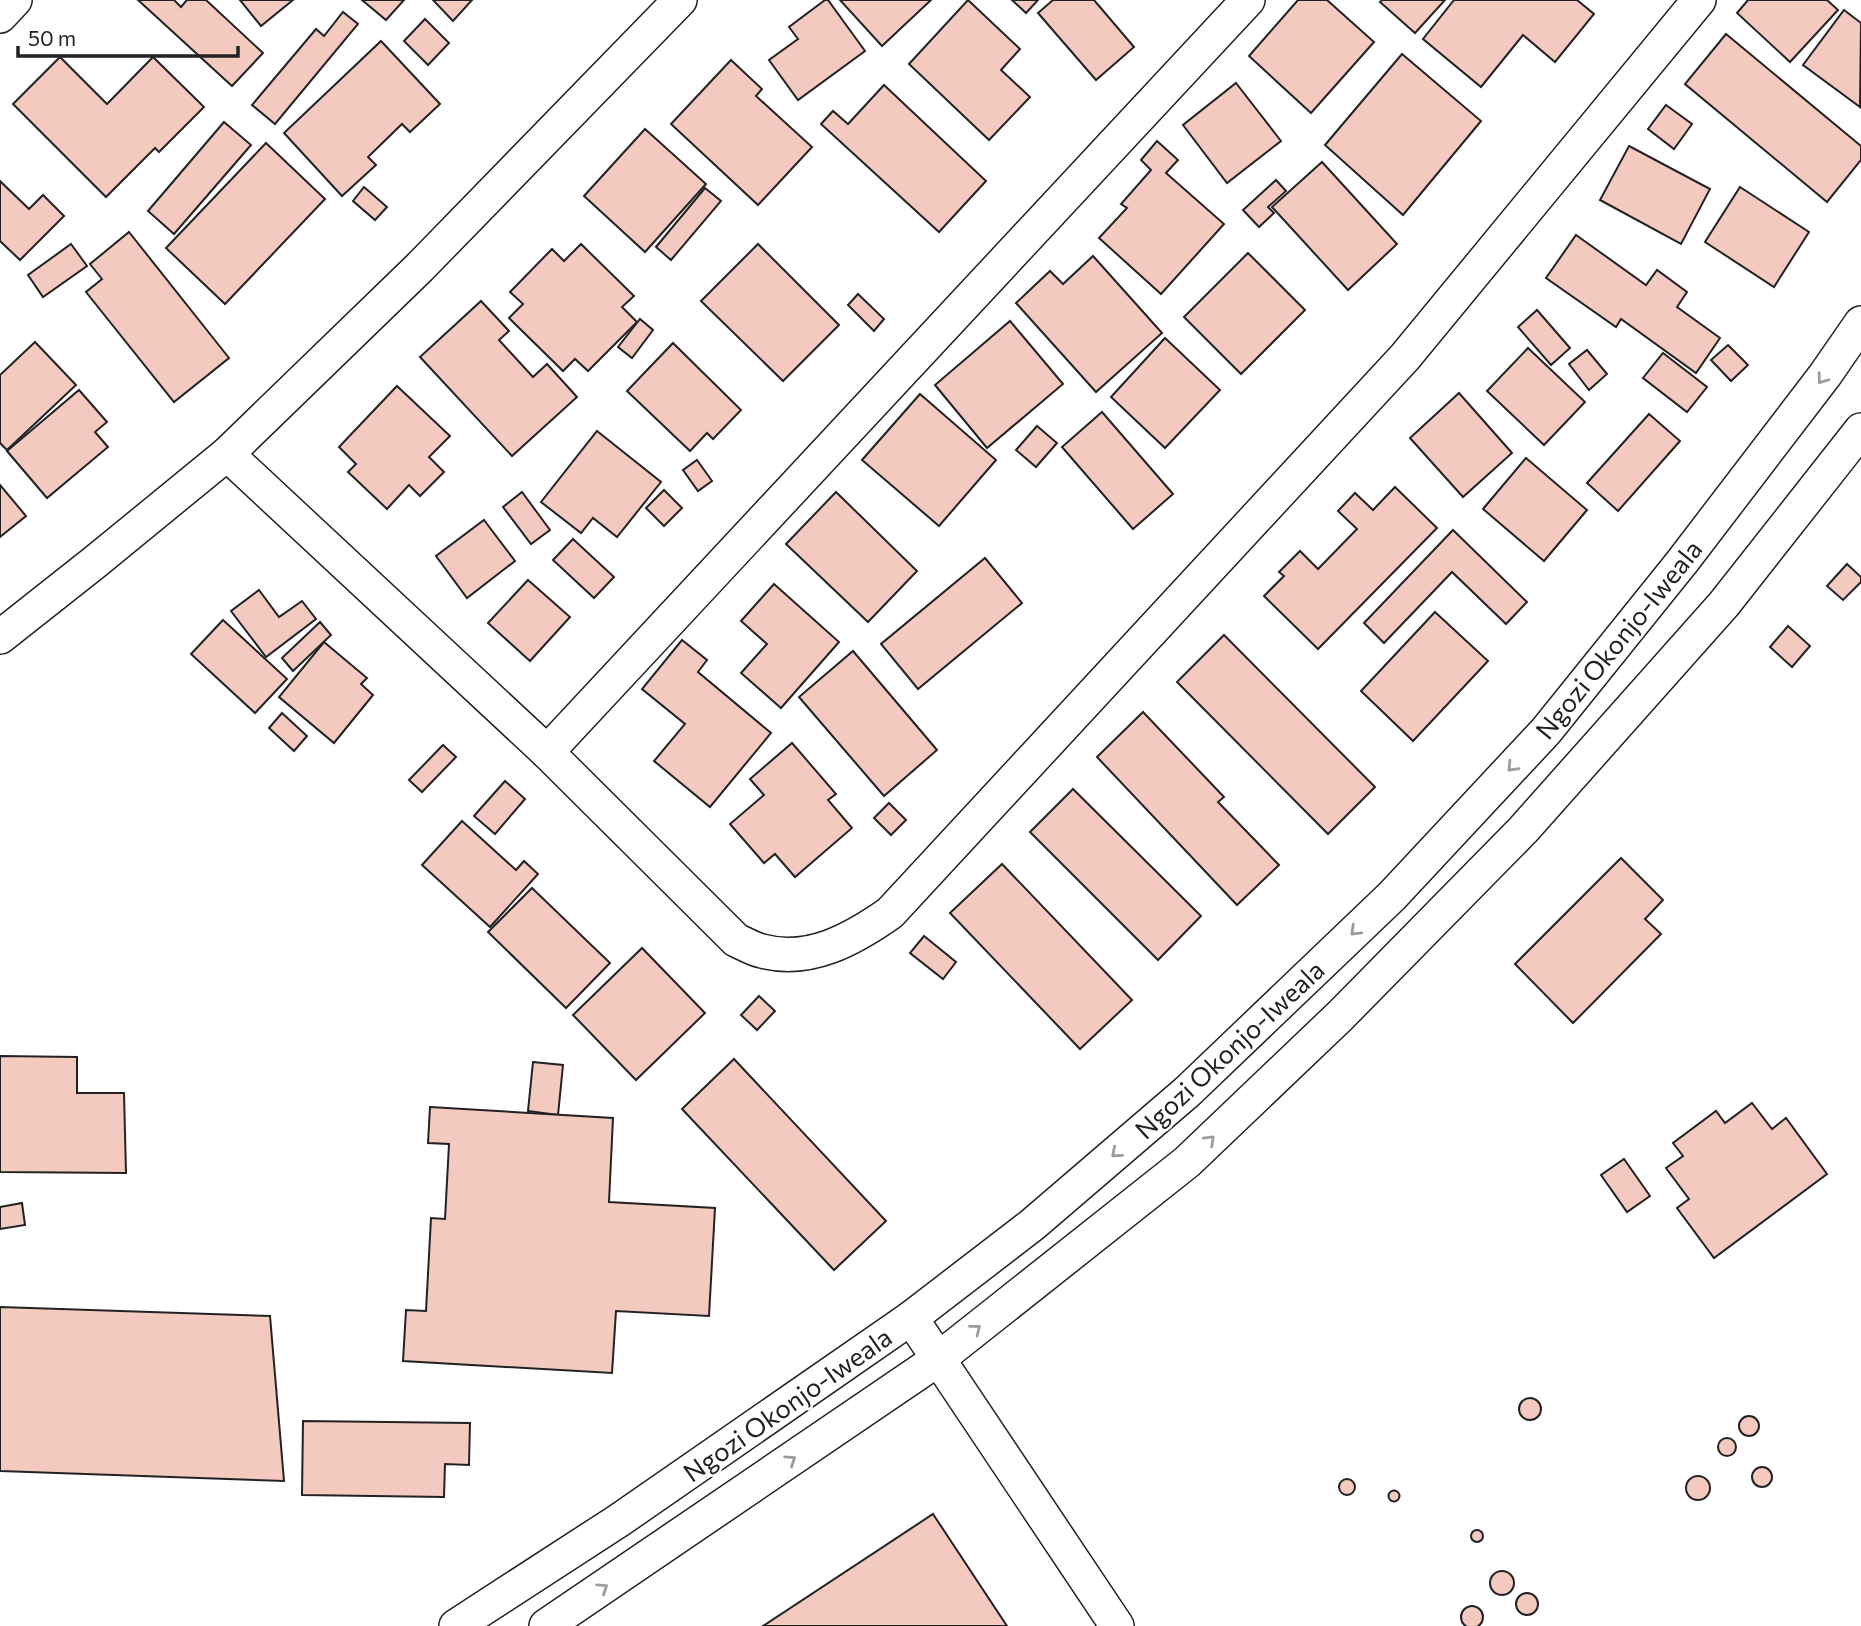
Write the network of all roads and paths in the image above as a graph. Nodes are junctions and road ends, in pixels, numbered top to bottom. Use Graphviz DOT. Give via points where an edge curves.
graph roads {
  1 [pos="15,0"];
  2 [pos="1248,0"];
  3 [pos="1699,0"];
  4 [pos="662,6"];
  5 [pos="0,16"];
  6 [pos="1861,323"];
  7 [pos="1861,430"];
  8 [pos="227,454"];
  9 [pos="0,636"];
  10 [pos="547,752"];
  11 [pos="911,1318"];
  12 [pos="937,1360"];
  13 [pos="456,1626"];
  14 [pos="546,1626"];
  15 [pos="1117,1626"];
  1 -- 5 [label="street"];
  2 -- 10 [label="street"];
  3 -- 10 [label="street" via="1405,357 890,913 862,933 828,948 790,955 762,951 736,940"];
  4 -- 8 [label="street" via="419,267"];
  6 -- 11 [label="street, Ngozi Okonjo-Iweala, one-way" via="1682,562 1546,731 1391,896 1187,1092 1032,1225"];
  12 -- 7 [label="street, Ngozi Okonjo-Iweala, one-way" via="1187,1162 1340,1016 1574,773 1724,604"];
  8 -- 9 [label="street"];
  8 -- 10 [label="street"];
  11 -- 12 [label="street"];
  11 -- 13 [label="street, Ngozi Okonjo-Iweala" via="618,1521"];
  14 -- 12 [label="street, Ngozi Okonjo-Iweala, one-way"];
  12 -- 15 [label="street"];
}
